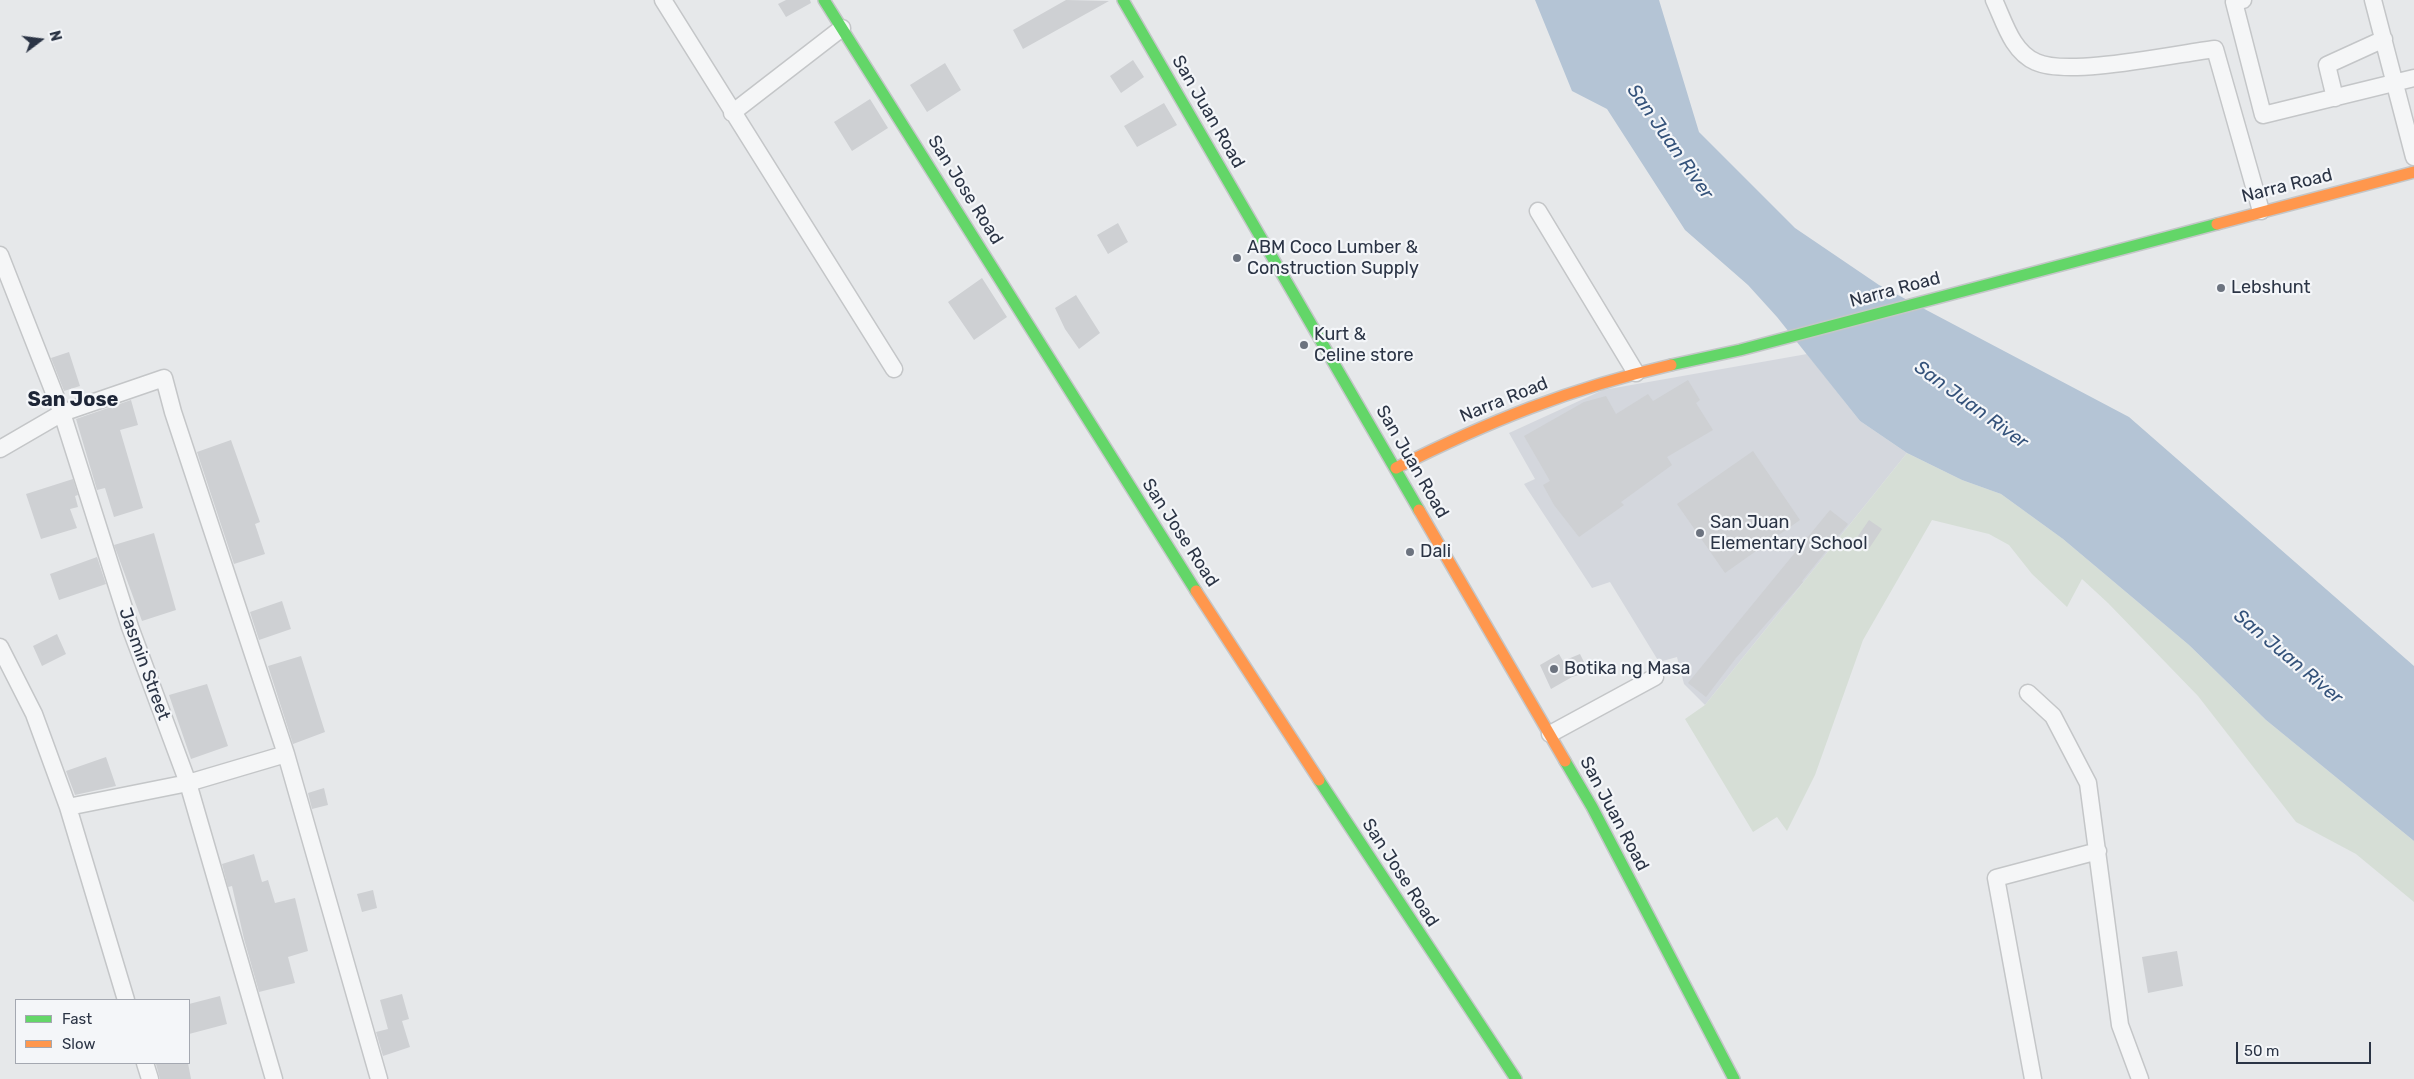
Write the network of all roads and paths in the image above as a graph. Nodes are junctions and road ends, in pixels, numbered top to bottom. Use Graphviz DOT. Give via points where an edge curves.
graph roads {
  1 [pos="663,0"];
  2 [pos="824,0"];
  3 [pos="1123,0"];
  4 [pos="1994,0"];
  5 [pos="2243,0"];
  6 [pos="2373,0"];
  7 [pos="842,28"];
  8 [pos="2384,39"];
  9 [pos="2414,78"];
  10 [pos="2396,83"];
  11 [pos="2335,98"];
  12 [pos="732,113"];
  13 [pos="2414,157"];
  14 [pos="2414,172"];
  15 [pos="1538,211"];
  16 [pos="2261,211"];
  17 [pos="0,255"];
  18 [pos="894,369"];
  19 [pos="1636,372"];
  20 [pos="62,413"];
  21 [pos="0,449"];
  22 [pos="1396,468"];
  23 [pos="0,647"];
  24 [pos="1656,678"];
  25 [pos="2028,693"];
  26 [pos="1550,734"];
  27 [pos="286,754"];
  28 [pos="188,783"];
  29 [pos="68,807"];
  30 [pos="2098,851"];
  31 [pos="126,999"];
  32 [pos="145,1064"];
  33 [pos="150,1079"];
  34 [pos="274,1079"];
  35 [pos="380,1079"];
  36 [pos="1516,1079"];
  37 [pos="1734,1079"];
  38 [pos="2033,1079"];
  39 [pos="2140,1079"];
  1 -- 12 [label="street"];
  2 -- 7 [label="street, San Jose Road"];
  3 -- 22 [label="street, San Juan Road"];
  4 -- 16 [label="street" via="2014,45 2035,62 2072,68 2215,49"];
  5 -- 11 [label="street" via="2234,2 2263,115"];
  6 -- 8 [label="street"];
  7 -- 12 [label="street"];
  7 -- 36 [label="street, San Jose Road" via="1169,549"];
  8 -- 10 [label="street"];
  8 -- 11 [label="street" via="2327,65"];
  9 -- 10 [label="street"];
  10 -- 11 [label="street"];
  10 -- 13 [label="street"];
  12 -- 18 [label="street"];
  14 -- 16 [label="street, Narra Road"];
  15 -- 19 [label="street"];
  16 -- 19 [label="street, Narra Road" via="1740,350"];
  17 -- 20 [label="street, Jasmin Street"];
  19 -- 22 [label="street, Narra Road" via="1530,406"];
  20 -- 21 [label="street"];
  20 -- 27 [label="street" via="164,378"];
  20 -- 28 [label="street, Jasmin Street" via="130,627"];
  22 -- 26 [label="street, San Juan Road"];
  23 -- 29 [label="street" via="34,714"];
  24 -- 26 [label="street"];
  25 -- 30 [label="street" via="2054,716 2088,783"];
  26 -- 37 [label="street, San Juan Road" via="1592,807"];
  27 -- 28 [label="street"];
  27 -- 35 [label="street"];
  28 -- 29 [label="street"];
  28 -- 34 [label="street, Jasmin Street"];
  29 -- 31 [label="street"];
  30 -- 38 [label="street" via="1996,878"];
  30 -- 39 [label="street" via="2120,1025"];
  32 -- 33 [label="street"];
}
